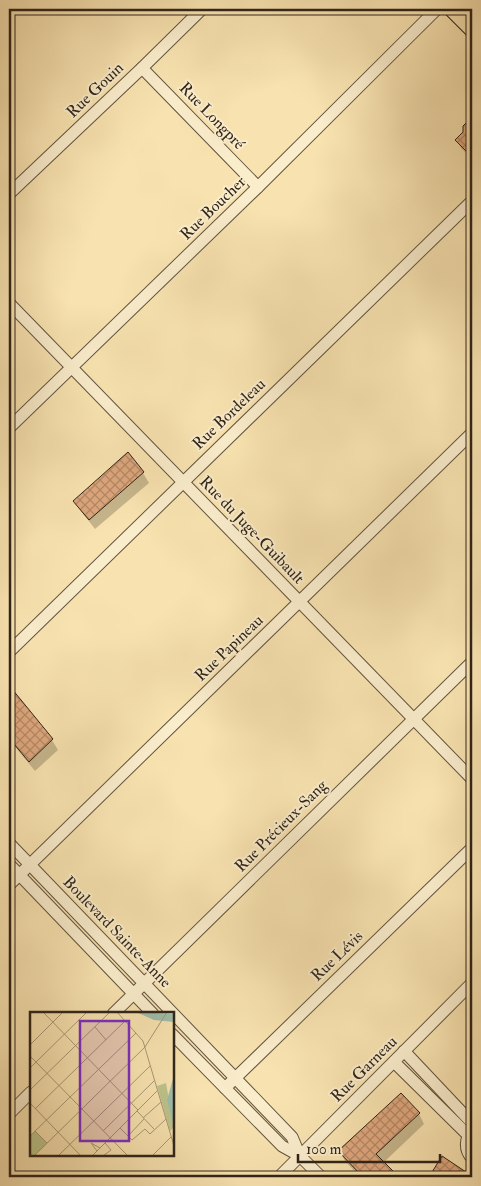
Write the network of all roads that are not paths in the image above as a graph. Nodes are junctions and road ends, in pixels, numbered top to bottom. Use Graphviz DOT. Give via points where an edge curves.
graph roads {
  1 [pos="202,9"];
  2 [pos="437,9"];
  3 [pos="451,9"];
  4 [pos="472,30"];
  5 [pos="142,68"];
  6 [pos="258,187"];
  7 [pos="9,194"];
  8 [pos="472,201"];
  9 [pos="9,303"];
  10 [pos="72,367"];
  11 [pos="9,428"];
  12 [pos="472,433"];
  13 [pos="183,482"];
  14 [pos="300,601"];
  15 [pos="9,652"];
  16 [pos="472,662"];
  17 [pos="414,718"];
  18 [pos="472,779"];
  19 [pos="9,843"];
  20 [pos="472,848"];
  21 [pos="9,864"];
  22 [pos="30,864"];
  23 [pos="19,875"];
  24 [pos="9,885"];
  25 [pos="472,983"];
  26 [pos="144,984"];
  27 [pos="134,994"];
  28 [pos="115,1012"];
  29 [pos="151,1012"];
  30 [pos="171,1012"];
  31 [pos="174,1015"];
  32 [pos="174,1036"];
  33 [pos="404,1051"];
  34 [pos="394,1062"];
  35 [pos="236,1078"];
  36 [pos="225,1088"];
  37 [pos="30,1093"];
  38 [pos="9,1114"];
  39 [pos="472,1122"];
  40 [pos="470,1133"];
  41 [pos="300,1156"];
  42 [pos="472,1158"];
  43 [pos="279,1177"];
  44 [pos="322,1177"];
  1 -- 5 [label="street, Rue Gouin"];
  2 -- 6 [label="street, Rue Boucher"];
  3 -- 4 [label="main road"];
  5 -- 6 [label="street, Rue Longpré"];
  5 -- 7 [label="street, Rue Gouin"];
  6 -- 10 [label="street, Rue Boucher"];
  8 -- 13 [label="street, Rue Bordeleau"];
  9 -- 10 [label="street, Rue du Juge-Guibault"];
  10 -- 11 [label="street, Rue Boucher"];
  10 -- 13 [label="street, Rue du Juge-Guibault"];
  12 -- 14 [label="street, Rue Papineau"];
  13 -- 14 [label="street, Rue du Juge-Guibault"];
  13 -- 15 [label="street, Rue Bordeleau"];
  14 -- 17 [label="street, Rue du Juge-Guibault"];
  14 -- 22 [label="street, Rue Papineau"];
  16 -- 17 [label="street, Rue Précieux-Sang"];
  17 -- 18 [label="street, Rue du Juge-Guibault"];
  17 -- 26 [label="street, Rue Précieux-Sang"];
  19 -- 22 [label="street, Boulevard Sainte-Anne"];
  20 -- 35 [label="street, Rue Lévis"];
  21 -- 23 [label="street, Boulevard Sainte-Anne"];
  22 -- 23 [label="street, Rue Papineau"];
  22 -- 26 [label="street, Boulevard Sainte-Anne"];
  23 -- 24 [label="street, Rue Papineau"];
  23 -- 27 [label="street, Boulevard Sainte-Anne"];
  25 -- 33 [label="street, Rue Garneau"];
  26 -- 27 [label="street, Rue Précieux-Sang"];
  26 -- 30 [label="street, Boulevard Sainte-Anne"];
  27 -- 28 [label="street, Rue Précieux-Sang"];
  27 -- 29 [label="street, Boulevard Sainte-Anne"];
  31 -- 35 [label="street, Boulevard Sainte-Anne"];
  32 -- 36 [label="street, Boulevard Sainte-Anne"];
  33 -- 34 [label="street, Rue Garneau"];
  33 -- 39 [label="street"];
  34 -- 40 [label="street"];
  34 -- 41 [label="street, Rue Garneau"];
  35 -- 36 [label="street, Rue Lévis"];
  35 -- 41 [label="street, Boulevard Sainte-Anne" via="292,1137"];
  36 -- 41 [label="street, Boulevard Sainte-Anne" via="282,1146"];
  37 -- 38 [label="street"];
  40 -- 42 [label="street" via="467,1147"];
  41 -- 43 [label="street, Rue Garneau"];
  41 -- 44 [label="street, Boulevard Sainte-Anne"];
}
